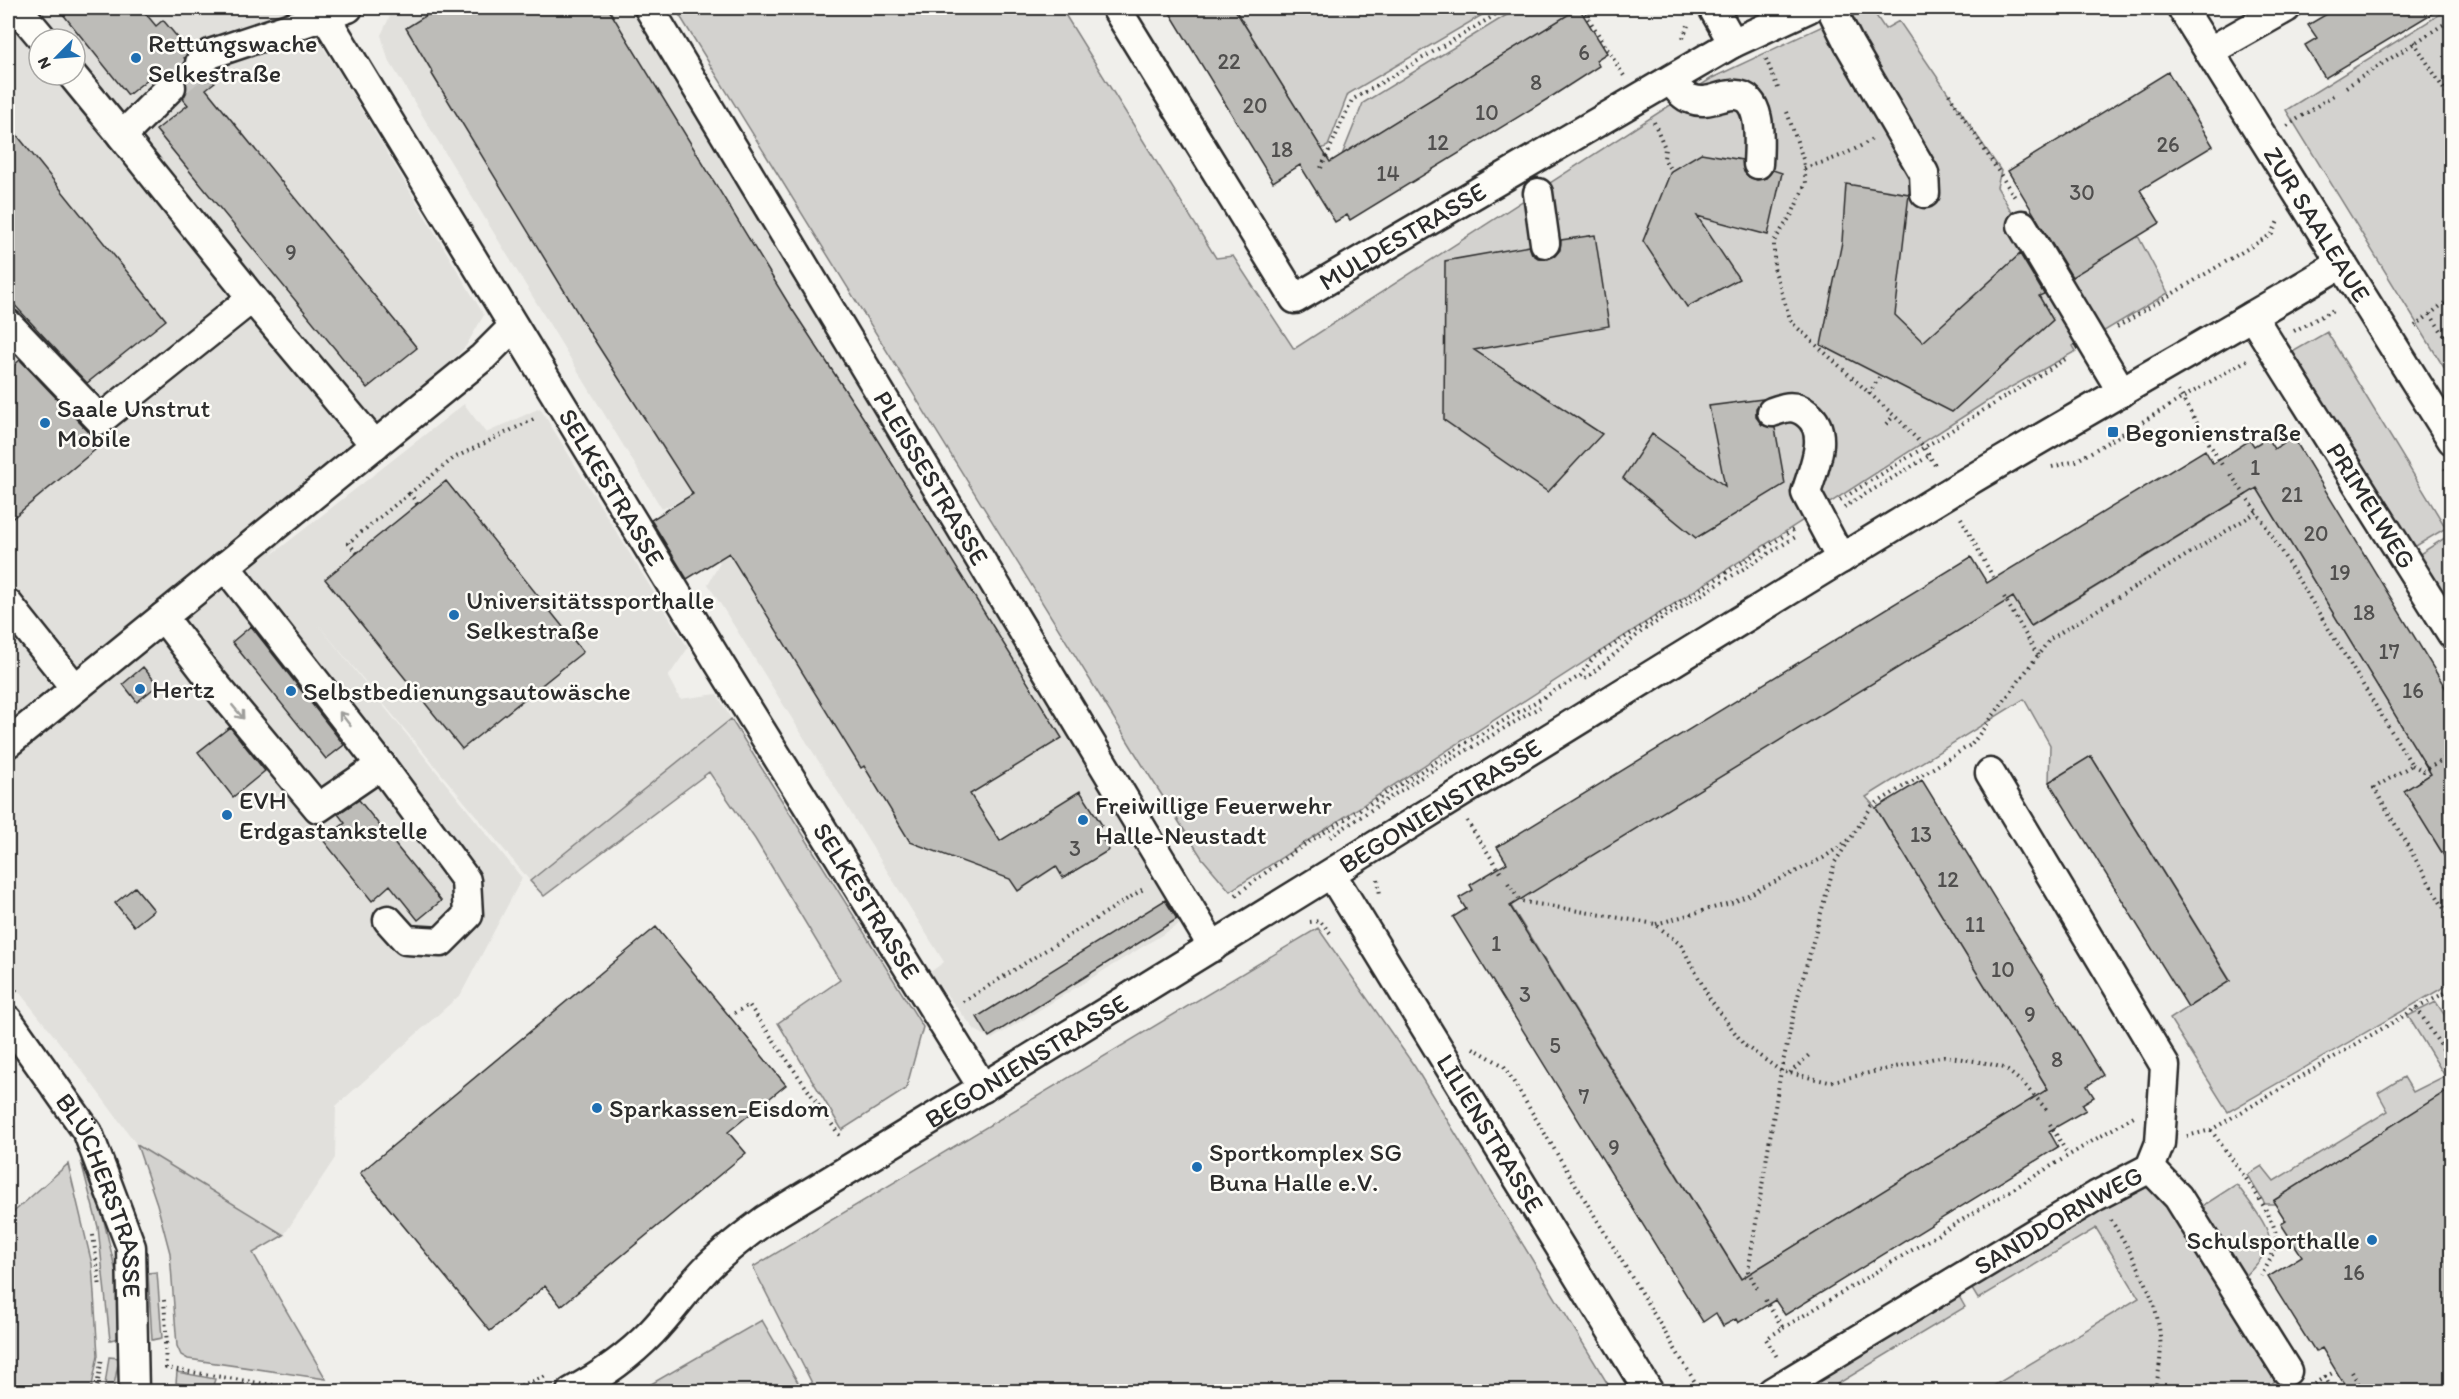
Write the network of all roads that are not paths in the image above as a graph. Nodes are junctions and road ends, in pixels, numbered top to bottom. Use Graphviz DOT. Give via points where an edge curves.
graph roads {
  1 [pos="17,8"];
  2 [pos="649,8"];
  3 [pos="1116,8"];
  4 [pos="1713,8"];
  5 [pos="1809,8"];
  6 [pos="1831,8"];
  7 [pos="2182,8"];
  8 [pos="2286,8"];
  9 [pos="324,13"];
  10 [pos="33,27"];
  11 [pos="1733,43"];
  12 [pos="2210,51"];
  13 [pos="200,63"];
  14 [pos="1671,81"];
  15 [pos="82,87"];
  16 [pos="171,87"];
  17 [pos="122,136"];
  18 [pos="1758,165"];
  19 [pos="1538,193"];
  20 [pos="1925,193"];
  21 [pos="2022,225"];
  22 [pos="1545,243"];
  23 [pos="2343,263"];
  24 [pos="252,298"];
  25 [pos="2252,316"];
  26 [pos="8,324"];
  27 [pos="513,327"];
  28 [pos="2122,392"];
  29 [pos="1772,412"];
  30 [pos="2451,440"];
  31 [pos="375,445"];
  32 [pos="1841,559"];
  33 [pos="225,566"];
  34 [pos="8,604"];
  35 [pos="163,617"];
  36 [pos="2451,634"];
  37 [pos="75,688"];
  38 [pos="8,743"];
  39 [pos="381,765"];
  40 [pos="1990,773"];
  41 [pos="1332,874"];
  42 [pos="388,920"];
  43 [pos="1213,947"];
  44 [pos="8,1020"];
  45 [pos="983,1089"];
  46 [pos="2155,1156"];
  47 [pos="2296,1380"];
  48 [pos="1780,1386"];
  49 [pos="134,1392"];
  50 [pos="571,1392"];
  51 [pos="1649,1392"];
  1 -- 10 [label="street"];
  2 -- 43 [label="street, PLEISSESTRASSE"];
  3 -- 14 [label="street, MULDESTRASSE" via="1295,299 1632,87"];
  4 -- 11 [label="street"];
  5 -- 11 [label="street, MULDESTRASSE"];
  6 -- 20 [label="street" via="1924,172"];
  7 -- 12 [label="street, ZUR SAALEAUE"];
  8 -- 12 [label="street"];
  9 -- 13 [label="street, SELKESTRASSE" via="210,54"];
  9 -- 27 [label="street, SELKESTRASSE"];
  11 -- 14 [label="street, MULDESTRASSE"];
  12 -- 23 [label="street, ZUR SAALEAUE"];
  14 -- 18 [label="street" via="1688,99 1709,101 1733,95 1754,105 1760,135"];
  15 -- 17 [label="street"];
  16 -- 17 [label="street"];
  17 -- 24 [label="street"];
  19 -- 22 [label="street"];
  21 -- 28 [label="street"];
  23 -- 25 [label="street, BEGONIENSTRASSE"];
  23 -- 30 [label="street, ZUR SAALEAUE"];
  24 -- 26 [label="street" via="100,420"];
  24 -- 31 [label="street"];
  25 -- 28 [label="street, BEGONIENSTRASSE"];
  25 -- 36 [label="street, PRIMELWEG"];
  27 -- 31 [label="street" via="483,357"];
  27 -- 45 [label="street, SELKESTRASSE"];
  28 -- 32 [label="street, BEGONIENSTRASSE"];
  29 -- 32 [label="street" via="1798,407 1811,417 1819,431 1819,451 1806,493"];
  31 -- 33 [label="street"];
  32 -- 41 [label="street, BEGONIENSTRASSE"];
  33 -- 35 [label="street"];
  39 -- 33 [label="street, one-way"];
  34 -- 37 [label="street"];
  35 -- 37 [label="street"];
  35 -- 39 [label="street, one-way" via="318,808"];
  37 -- 38 [label="street"];
  39 -- 42 [label="street" via="466,879 468,915 441,942 406,940"];
  40 -- 46 [label="street, SANDDORNWEG" via="2165,1066"];
  41 -- 43 [label="street, BEGONIENSTRASSE"];
  41 -- 51 [label="street, LILIENSTRASSE"];
  43 -- 45 [label="street, BEGONIENSTRASSE"];
  44 -- 49 [label="street, BLÜCHERSTRASSE" via="88,1133 131,1247"];
  45 -- 50 [label="street, BEGONIENSTRASSE" via="765,1220 707,1268 631,1353"];
  46 -- 47 [label="street"];
  46 -- 48 [label="street, SANDDORNWEG" via="2096,1196"];
}
